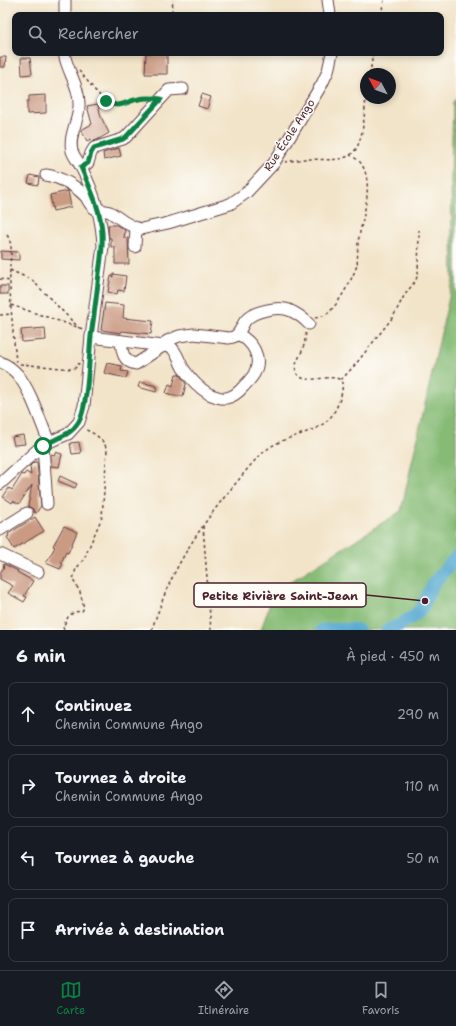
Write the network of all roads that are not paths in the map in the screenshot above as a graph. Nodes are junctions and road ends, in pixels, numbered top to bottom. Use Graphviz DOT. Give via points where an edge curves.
graph roads {
  1 [pos="65,0"];
  2 [pos="328,0"];
  3 [pos="65,12"];
  4 [pos="330,12"];
  5 [pos="65,56"];
  6 [pos="331,56"];
  7 [pos="183,89"];
  8 [pos="81,167"];
  9 [pos="46,175"];
  10 [pos="98,208"];
  11 [pos="136,228"];
  12 [pos="135,247"];
  13 [pos="309,324"];
  14 [pos="87,333"];
  15 [pos="238,334"];
  16 [pos="121,341"];
  17 [pos="163,346"];
  18 [pos="0,362"];
  19 [pos="46,444"];
  20 [pos="0,484"];
  21 [pos="47,504"];
  22 [pos="27,513"];
  23 [pos="0,530"];
  24 [pos="0,554"];
  25 [pos="38,572"];
  1 -- 3 [label="street"];
  2 -- 4 [label="street"];
  5 -- 8 [label="street" via="79,96 79,111 71,145"];
  6 -- 11 [label="street, Rue École Ango" via="322,84 274,164 246,193 230,204 150,228"];
  7 -- 8 [label="street" via="167,86 161,99 126,137 94,148 88,163"];
  8 -- 10 [label="street"];
  9 -- 10 [label="street" via="67,182 94,208"];
  10 -- 11 [label="street" via="110,212"];
  10 -- 14 [label="street" via="103,246"];
  11 -- 12 [label="street"];
  13 -- 15 [label="street" via="298,314 282,308 259,312 252,316"];
  14 -- 16 [label="street"];
  14 -- 19 [label="street" via="84,406 79,422 68,434"];
  15 -- 17 [label="street" via="229,338 194,334 179,336 167,341"];
  15 -- 17 [label="street" via="254,348 257,365 254,374 241,389 233,396 225,398 200,388 184,370 174,350"];
  16 -- 17 [label="street"];
  16 -- 17 [label="street" via="124,358 136,364"];
  18 -- 19 [label="street" via="18,376 29,395"];
  19 -- 20 [label="street"];
  19 -- 21 [label="street"];
  22 -- 23 [label="street"];
  24 -- 25 [label="street"];
}
